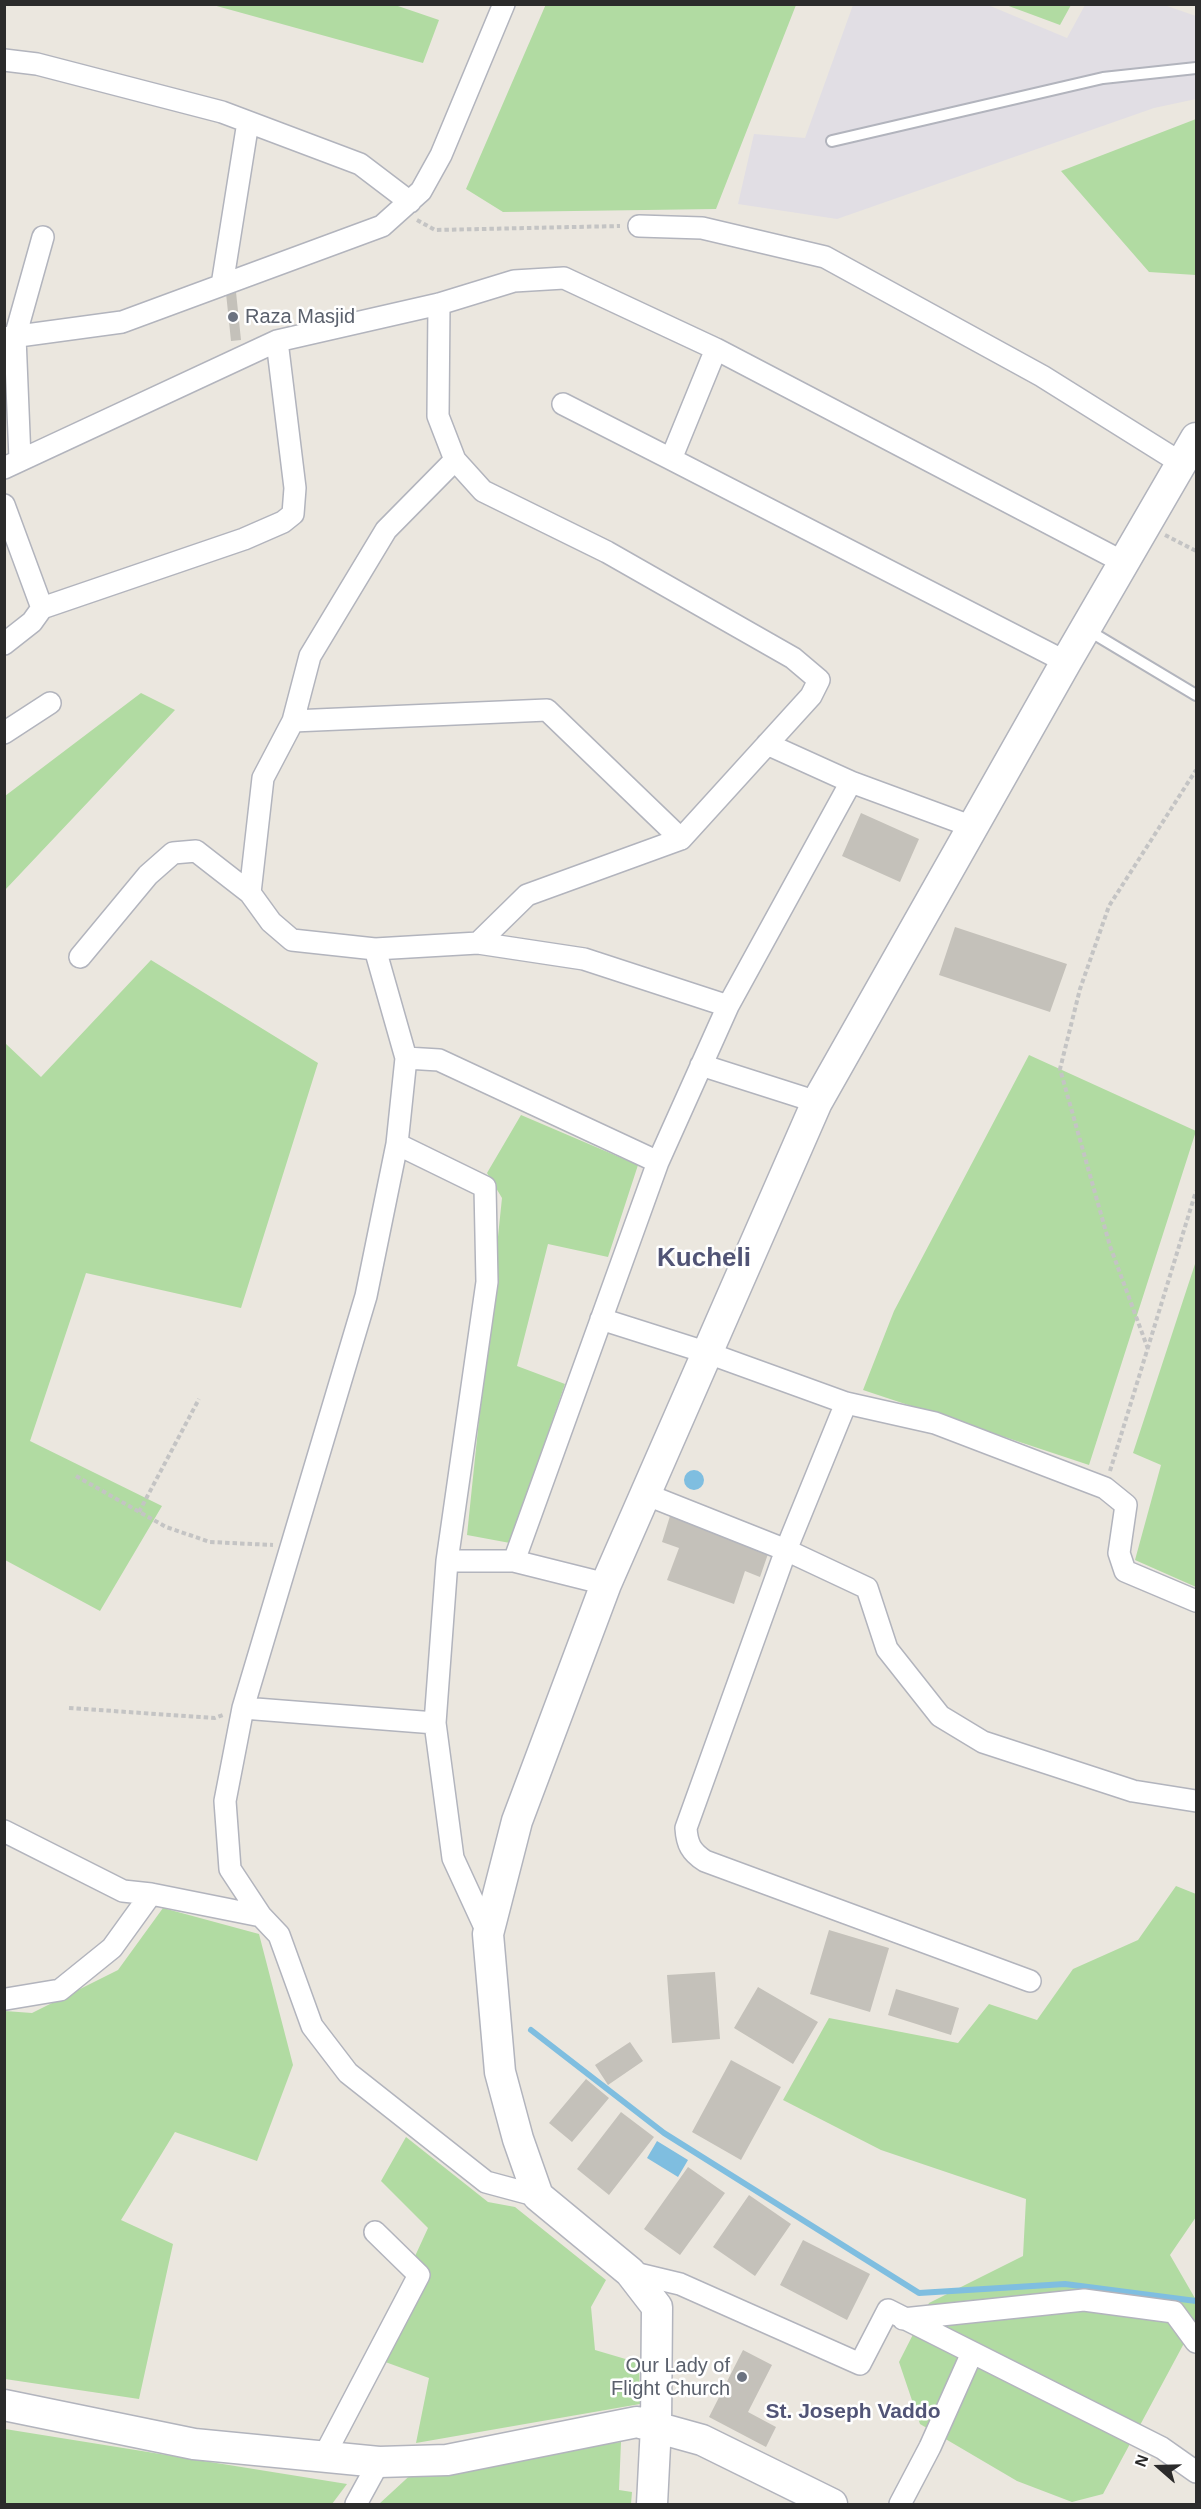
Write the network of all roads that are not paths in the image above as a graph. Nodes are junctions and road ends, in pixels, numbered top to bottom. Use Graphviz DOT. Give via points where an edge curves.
graph roads {
  1 [pos="504,4"];
  2 [pos="4,60"];
  3 [pos="1197,68"];
  4 [pos="248,122"];
  5 [pos="832,141"];
  6 [pos="406,206"];
  7 [pos="639,226"];
  8 [pos="43,237"];
  9 [pos="222,285"];
  10 [pos="439,304"];
  11 [pos="10,337"];
  12 [pos="277,341"];
  13 [pos="716,349"];
  14 [pos="563,404"];
  15 [pos="1189,451"];
  16 [pos="671,459"];
  17 [pos="455,460"];
  18 [pos="12,464"];
  19 [pos="4,505"];
  20 [pos="1123,562"];
  21 [pos="42,608"];
  22 [pos="1085,628"];
  23 [pos="4,644"];
  24 [pos="1066,662"];
  25 [pos="1197,695"];
  26 [pos="50,703"];
  27 [pos="293,721"];
  28 [pos="4,733"];
  29 [pos="767,744"];
  30 [pos="851,782"];
  31 [pos="973,827"];
  32 [pos="681,839"];
  33 [pos="250,893"];
  34 [pos="478,943"];
  35 [pos="375,949"];
  36 [pos="80,957"];
  37 [pos="728,1006"];
  38 [pos="406,1058"];
  39 [pos="701,1065"];
  40 [pos="817,1102"];
  41 [pos="398,1144"];
  42 [pos="658,1162"];
  43 [pos="601,1319"];
  44 [pos="708,1353"];
  45 [pos="846,1403"];
  46 [pos="645,1494"];
  47 [pos="786,1550"];
  48 [pos="447,1561"];
  49 [pos="514,1561"];
  50 [pos="606,1584"];
  51 [pos="1197,1601"];
  52 [pos="243,1708"];
  53 [pos="435,1722"];
  54 [pos="1197,1801"];
  55 [pos="4,1831"];
  56 [pos="151,1894"];
  57 [pos="261,1916"];
  58 [pos="488,1934"];
  59 [pos="1030,1981"];
  60 [pos="6,1999"];
  61 [pos="538,2196"];
  62 [pos="375,2232"];
  63 [pos="630,2272"];
  64 [pos="903,2319"];
  65 [pos="1197,2342"];
  66 [pos="972,2354"];
  67 [pos="4,2405"];
  68 [pos="656,2426"];
  69 [pos="324,2456"];
  70 [pos="379,2462"];
  71 [pos="1197,2472"];
  72 [pos="356,2505"];
  73 [pos="652,2505"];
  74 [pos="832,2505"];
  75 [pos="900,2505"];
  1 -- 6 [label="street" via="441,155 421,191"];
  2 -- 4 [label="street" via="37,64"];
  3 -- 5 [label="lane" via="1103,78"];
  4 -- 6 [label="street" via="360,164"];
  4 -- 9 [label="street"];
  6 -- 9 [label="street" via="382,226"];
  7 -- 15 [label="street" via="702,228 825,257"];
  8 -- 11 [label="street"];
  9 -- 11 [label="street" via="122,322"];
  10 -- 12 [label="street"];
  10 -- 13 [label="street" via="514,281 564,278"];
  10 -- 17 [label="street" via="438,416"];
  11 -- 18 [label="street"];
  12 -- 18 [label="street"];
  12 -- 21 [label="street" via="296,488 293,514 244,539"];
  13 -- 16 [label="street"];
  13 -- 20 [label="street"];
  14 -- 16 [label="street"];
  15 -- 20 [label="street"];
  16 -- 24 [label="street"];
  17 -- 27 [label="street" via="386,530 310,656"];
  17 -- 29 [label="street" via="483,492 607,552 793,658 819,680 811,696"];
  19 -- 21 [label="street"];
  20 -- 22 [label="street"];
  21 -- 23 [label="street" via="32,622"];
  22 -- 24 [label="street"];
  22 -- 25 [label="lane"];
  24 -- 31 [label="street"];
  26 -- 28 [label="street"];
  27 -- 32 [label="street" via="547,710"];
  27 -- 33 [label="street" via="263,778"];
  29 -- 30 [label="street"];
  29 -- 32 [label="street"];
  30 -- 31 [label="street"];
  30 -- 37 [label="street"];
  31 -- 40 [label="street"];
  32 -- 34 [label="street" via="527,895"];
  33 -- 35 [label="street" via="271,922 292,940"];
  33 -- 36 [label="street" via="196,851 173,853 148,875"];
  34 -- 35 [label="street"];
  34 -- 37 [label="street" via="584,959"];
  35 -- 38 [label="street"];
  37 -- 39 [label="street"];
  38 -- 41 [label="street"];
  38 -- 42 [label="street" via="439,1060"];
  39 -- 40 [label="street"];
  39 -- 42 [label="street"];
  40 -- 44 [label="street"];
  41 -- 48 [label="street" via="485,1187 486,1282"];
  41 -- 52 [label="street" via="366,1296"];
  42 -- 43 [label="street"];
  43 -- 44 [label="street"];
  43 -- 49 [label="street"];
  44 -- 45 [label="street"];
  44 -- 46 [label="street"];
  45 -- 47 [label="street"];
  45 -- 51 [label="street" via="934,1423 1105,1488 1126,1505 1119,1553 1125,1571"];
  46 -- 47 [label="street"];
  46 -- 50 [label="street"];
  47 -- 54 [label="street" via="867,1588 886,1649 940,1716 983,1742 1133,1791"];
  47 -- 59 [label="street" via="686,1828 687,1842 694,1854 705,1861"];
  48 -- 49 [label="street"];
  48 -- 53 [label="street"];
  49 -- 50 [label="street"];
  50 -- 58 [label="street" via="517,1821"];
  52 -- 53 [label="street"];
  52 -- 57 [label="street" via="225,1801 229,1858 230,1869"];
  53 -- 58 [label="street" via="453,1858"];
  55 -- 56 [label="street" via="123,1891"];
  56 -- 57 [label="street"];
  56 -- 60 [label="street" via="112,1948 60,1990"];
  57 -- 61 [label="street" via="279,1935 312,2026 348,2073 486,2182"];
  58 -- 61 [label="street" via="500,2072"];
  61 -- 63 [label="street"];
  62 -- 69 [label="street" via="419,2275"];
  63 -- 64 [label="street" via="680,2284 860,2364 888,2310"];
  63 -- 68 [label="street" via="657,2307"];
  64 -- 65 [label="street" via="1084,2300 1174,2312"];
  64 -- 66 [label="street"];
  66 -- 71 [label="street" via="1162,2448"];
  66 -- 75 [label="street"];
  67 -- 69 [label="street" via="194,2444"];
  68 -- 70 [label="street" via="637,2422 447,2460"];
  68 -- 73 [label="street"];
  68 -- 74 [label="street" via="702,2440"];
  69 -- 70 [label="street"];
  70 -- 72 [label="street"];
}
